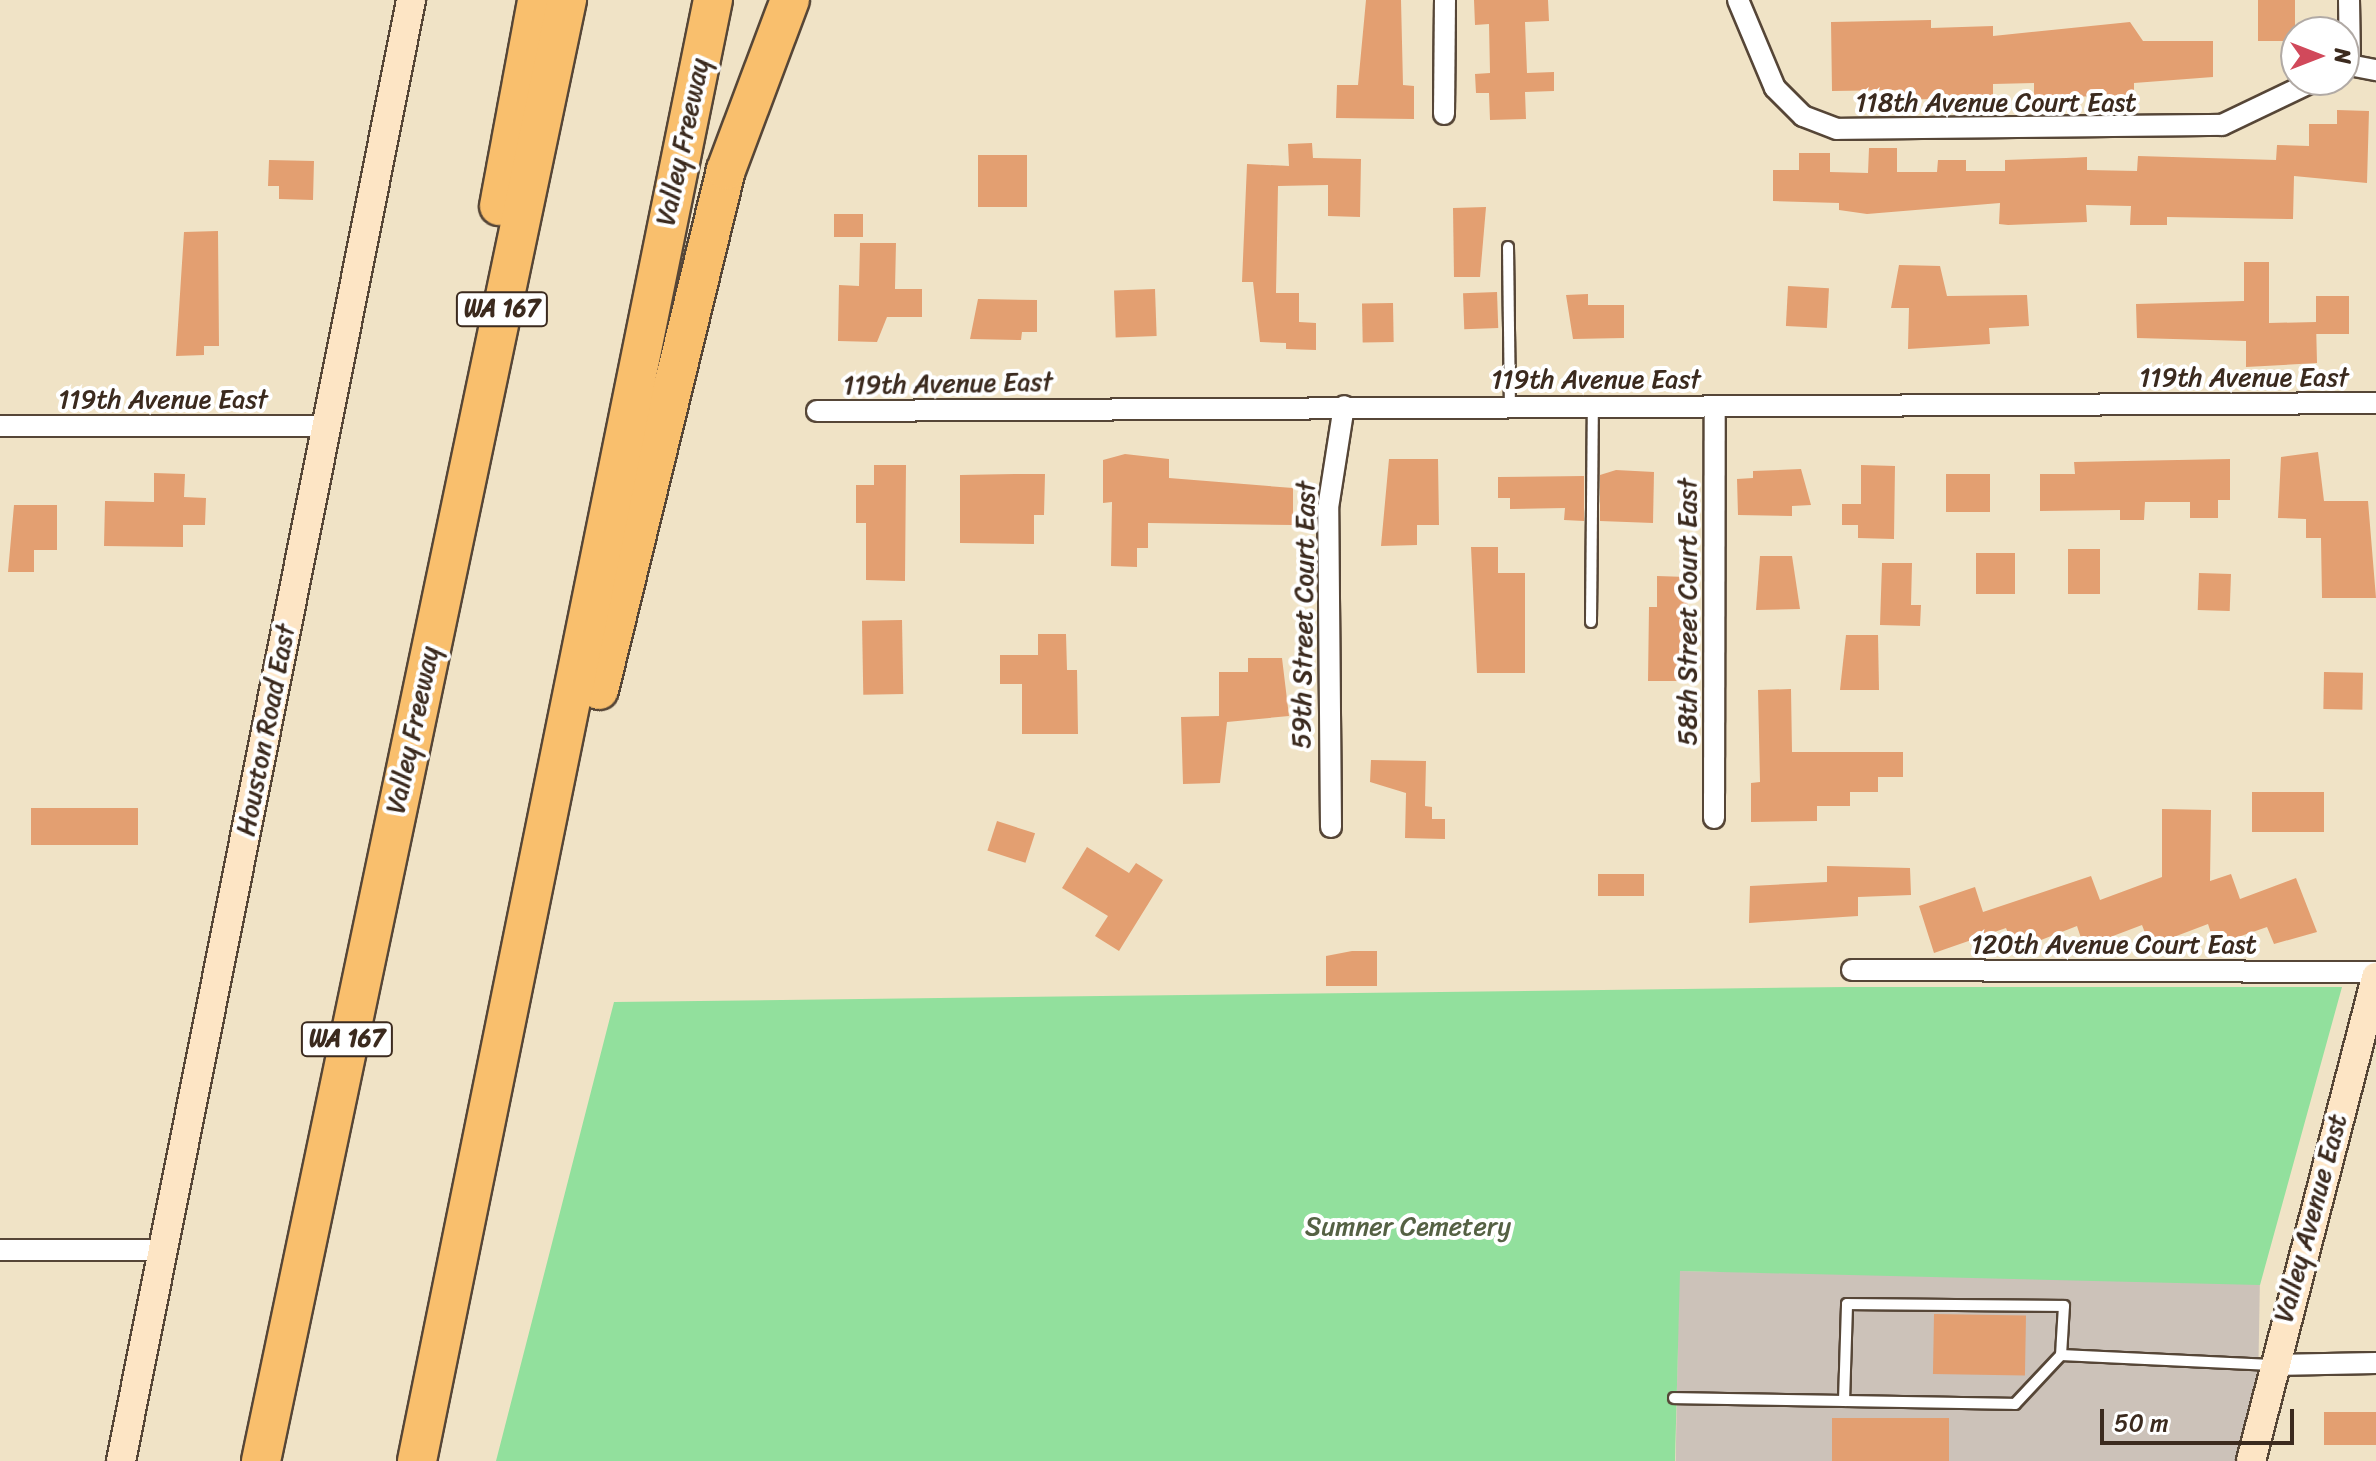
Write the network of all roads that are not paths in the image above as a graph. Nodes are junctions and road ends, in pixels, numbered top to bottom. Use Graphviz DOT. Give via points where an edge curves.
graph roads {
  1 [pos="411,0"];
  2 [pos="537,0"];
  3 [pos="567,0"];
  4 [pos="713,0"];
  5 [pos="790,0"];
  6 [pos="1445,0"];
  7 [pos="1738,0"];
  8 [pos="2283,96"];
  9 [pos="1444,114"];
  10 [pos="1508,247"];
  11 [pos="2376,403"];
  12 [pos="1344,406"];
  13 [pos="1510,406"];
  14 [pos="1593,406"];
  15 [pos="1715,406"];
  16 [pos="817,411"];
  17 [pos="0,426"];
  18 [pos="326,426"];
  19 [pos="437,618"];
  20 [pos="1591,622"];
  21 [pos="1714,818"];
  22 [pos="1331,827"];
  23 [pos="1852,970"];
  24 [pos="518,973"];
  25 [pos="2376,974"];
  26 [pos="0,1250"];
  27 [pos="163,1250"];
  28 [pos="2061,1355"];
  29 [pos="2376,1363"];
  30 [pos="2274,1365"];
  31 [pos="1674,1398"];
  32 [pos="1844,1401"];
  33 [pos="121,1461"];
  34 [pos="261,1461"];
  35 [pos="417,1461"];
  36 [pos="2251,1461"];
  1 -- 18 [label="street, Houston Road East"];
  2 -- 19 [label="highway"];
  3 -- 19 [label="highway, Valley Freeway / WA 167"];
  4 -- 24 [label="highway, Valley Freeway"];
  5 -- 24 [label="highway" via="726,170 566,817"];
  6 -- 9 [label="street"];
  7 -- 8 [label="street, 118th Avenue Court East" via="1775,88 1803,116 1837,129 2222,125"];
  10 -- 13 [label="lane"];
  11 -- 15 [label="street, 119th Avenue East"];
  12 -- 13 [label="street, 119th Avenue East"];
  12 -- 16 [label="street, 119th Avenue East"];
  12 -- 22 [label="street, 59th Street Court East" via="1328,508"];
  13 -- 14 [label="street, 119th Avenue East"];
  14 -- 15 [label="street, 119th Avenue East"];
  14 -- 20 [label="lane"];
  15 -- 21 [label="street, 58th Street Court East"];
  17 -- 18 [label="street, 119th Avenue East"];
  18 -- 27 [label="street, Houston Road East"];
  19 -- 34 [label="highway, Valley Freeway / WA 167"];
  23 -- 25 [label="street, 120th Avenue Court East"];
  24 -- 35 [label="highway, Valley Freeway"];
  25 -- 30 [label="street, Valley Avenue East"];
  26 -- 27 [label="street"];
  27 -- 33 [label="street, Houston Road East"];
  28 -- 30 [label="lane"];
  28 -- 32 [label="lane" via="2015,1404"];
  28 -- 32 [label="lane" via="2064,1306 1847,1304"];
  29 -- 30 [label="street"];
  30 -- 36 [label="street, Valley Avenue East"];
  31 -- 32 [label="lane"];
}
